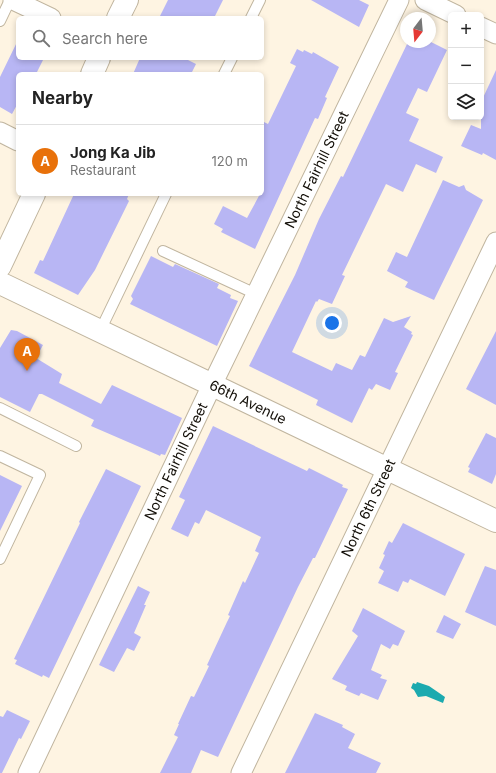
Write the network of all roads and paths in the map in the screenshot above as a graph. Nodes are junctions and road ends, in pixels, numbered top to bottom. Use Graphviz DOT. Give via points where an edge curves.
graph roads {
  1 [pos="12,0"];
  2 [pos="127,0"];
  3 [pos="260,0"];
  4 [pos="400,0"];
  5 [pos="425,0"];
  6 [pos="450,12"];
  7 [pos="47,16"];
  8 [pos="119,16"];
  9 [pos="252,16"];
  10 [pos="0,21"];
  11 [pos="484,28"];
  12 [pos="496,34"];
  13 [pos="98,60"];
  14 [pos="231,60"];
  15 [pos="93,72"];
  16 [pos="225,72"];
  17 [pos="0,132"];
  18 [pos="16,140"];
  19 [pos="33,196"];
  20 [pos="165,196"];
  21 [pos="496,242"];
  22 [pos="164,251"];
  23 [pos="0,266"];
  24 [pos="0,283"];
  25 [pos="256,294"];
  26 [pos="100,331"];
  27 [pos="212,385"];
  28 [pos="0,408"];
  29 [pos="76,446"];
  30 [pos="0,456"];
  31 [pos="386,469"];
  32 [pos="496,521"];
  33 [pos="0,559"];
  34 [pos="28,773"];
  35 [pos="241,773"];
  1 -- 7 [label="street"];
  1 -- 10 [label="lane"];
  2 -- 8 [label="street"];
  3 -- 9 [label="lane"];
  4 -- 25 [label="street, North Fairhill Street"];
  5 -- 6 [label="street"];
  11 -- 12 [label="street"];
  13 -- 15 [label="street"];
  14 -- 16 [label="lane"];
  17 -- 18 [label="street"];
  19 -- 23 [label="street"];
  20 -- 26 [label="lane"];
  21 -- 31 [label="street, North 6th Street"];
  22 -- 25 [label="lane"];
  24 -- 26 [label="street, 66th Avenue"];
  25 -- 27 [label="street, North Fairhill Street"];
  26 -- 27 [label="street, 66th Avenue"];
  27 -- 31 [label="street, 66th Avenue"];
  27 -- 34 [label="street, North Fairhill Street"];
  28 -- 29 [label="lane"];
  30 -- 33 [label="lane" via="40,475"];
  31 -- 32 [label="street, 66th Avenue"];
  31 -- 35 [label="street, North 6th Street"];
}
